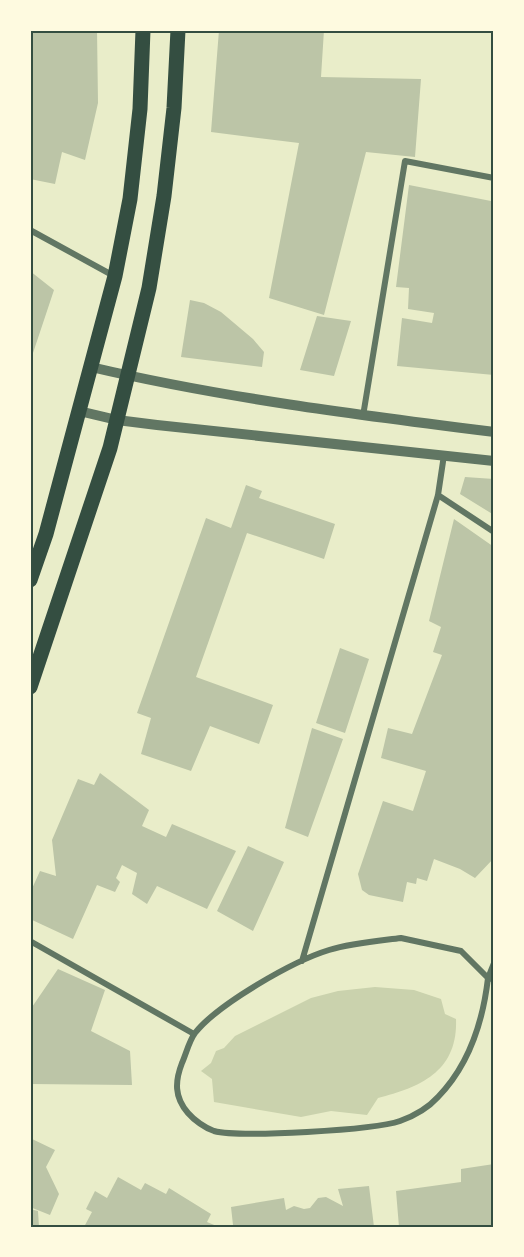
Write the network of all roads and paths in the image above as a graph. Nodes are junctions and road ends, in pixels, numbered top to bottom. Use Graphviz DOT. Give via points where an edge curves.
graph roads {
  1 [pos="143,30"];
  2 [pos="178,30"];
  3 [pos="494,178"];
  4 [pos="30,230"];
  5 [pos="115,276"];
  6 [pos="91,368"];
  7 [pos="127,376"];
  8 [pos="79,411"];
  9 [pos="363,416"];
  10 [pos="117,420"];
  11 [pos="494,432"];
  12 [pos="444,456"];
  13 [pos="494,461"];
  14 [pos="438,495"];
  15 [pos="494,532"];
  16 [pos="30,580"];
  17 [pos="30,687"];
  18 [pos="30,940"];
  19 [pos="302,961"];
  20 [pos="494,963"];
  21 [pos="491,978"];
  22 [pos="194,1034"];
  1 -- 5 [label="main road" via="140,109"];
  2 -- 7 [label="main road" via="164,196 149,288"];
  3 -- 9 [label="street" via="405,161"];
  4 -- 5 [label="street"];
  5 -- 6 [label="main road"];
  6 -- 7 [label="street"];
  6 -- 8 [label="main road"];
  7 -- 9 [label="street"];
  7 -- 10 [label="main road"];
  8 -- 10 [label="street"];
  8 -- 16 [label="main road"];
  9 -- 11 [label="street"];
  10 -- 12 [label="street"];
  10 -- 17 [label="main road"];
  12 -- 13 [label="street"];
  12 -- 14 [label="street"];
  14 -- 15 [label="street"];
  14 -- 19 [label="street"];
  18 -- 22 [label="street"];
  19 -- 21 [label="street" via="329,950 401,938 461,951"];
  19 -- 22 [label="street" via="233,1000"];
  20 -- 21 [label="street"];
  21 -- 22 [label="street" via="484,1012 454,1078 437,1098 398,1122 240,1134 213,1130 187,1113 177,1094 178,1074"];
}
